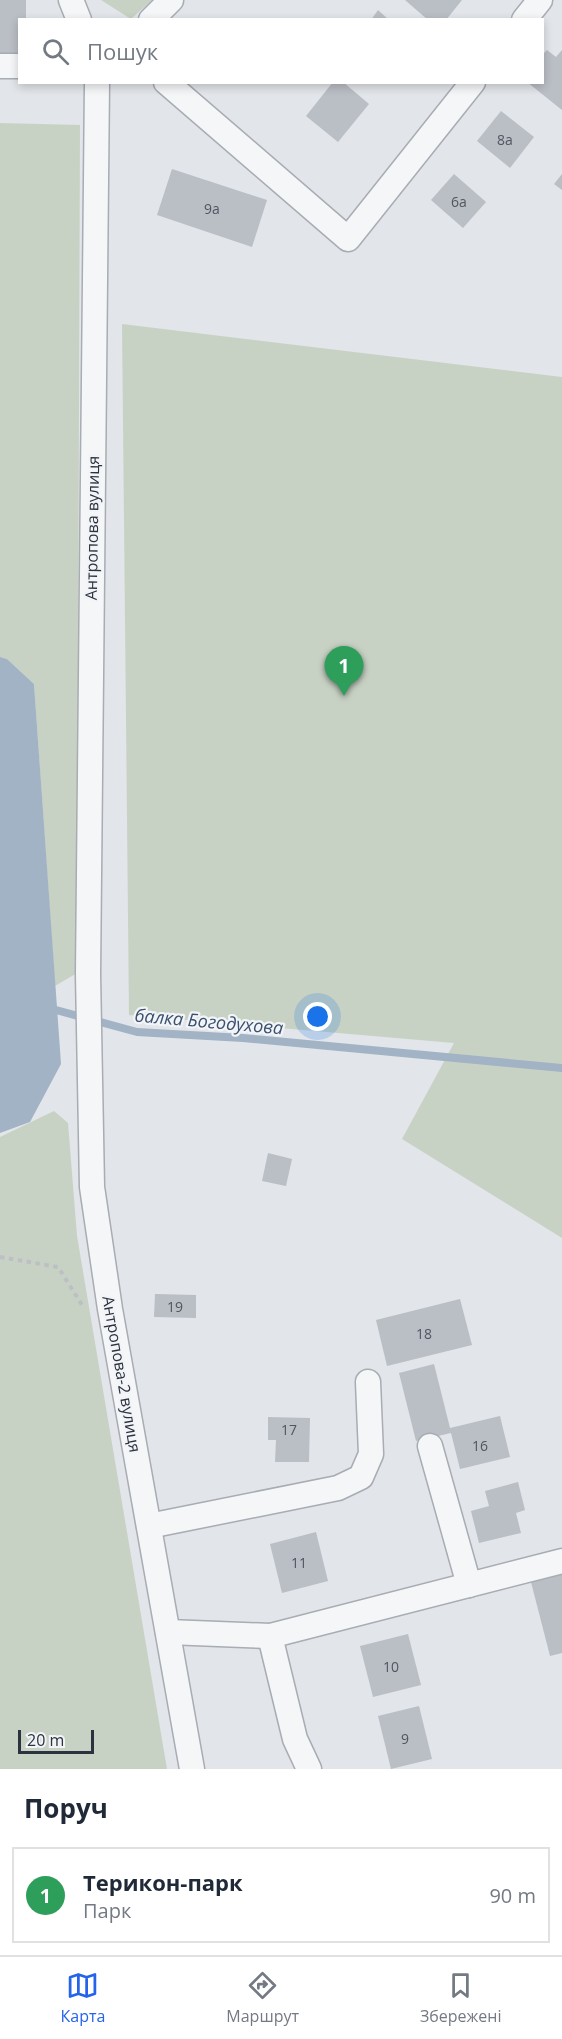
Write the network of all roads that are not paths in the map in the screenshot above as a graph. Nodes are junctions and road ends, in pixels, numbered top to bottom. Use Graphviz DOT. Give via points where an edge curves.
graph roads {
  1 [pos="71,0"];
  2 [pos="171,0"];
  3 [pos="540,0"];
  4 [pos="78,18"];
  5 [pos="153,18"];
  6 [pos="526,18"];
  7 [pos="0,66"];
  8 [pos="18,66"];
  9 [pos="97,84"];
  10 [pos="168,84"];
  11 [pos="471,84"];
  12 [pos="88,974"];
  13 [pos="369,1382"];
  14 [pos="430,1446"];
  15 [pos="149,1526"];
  16 [pos="562,1561"];
  17 [pos="469,1585"];
  18 [pos="168,1632"];
  19 [pos="270,1636"];
  20 [pos="192,1769"];
  21 [pos="309,1769"];
  1 -- 4 [label="street"];
  2 -- 5 [label="street"];
  3 -- 6 [label="street"];
  7 -- 8 [label="street"];
  9 -- 12 [label="street, Антропова вулиця"];
  10 -- 11 [label="street" via="348,239"];
  12 -- 15 [label="street, Антропова-2 вулиця" via="92,1187"];
  13 -- 15 [label="street" via="371,1454 361,1477 338,1488"];
  14 -- 17 [label="street"];
  15 -- 18 [label="street, Антропова-2 вулиця"];
  16 -- 17 [label="street"];
  17 -- 19 [label="street"];
  18 -- 19 [label="street"];
  18 -- 20 [label="street, Антропова-2 вулиця"];
  19 -- 21 [label="street" via="296,1739"];
}
